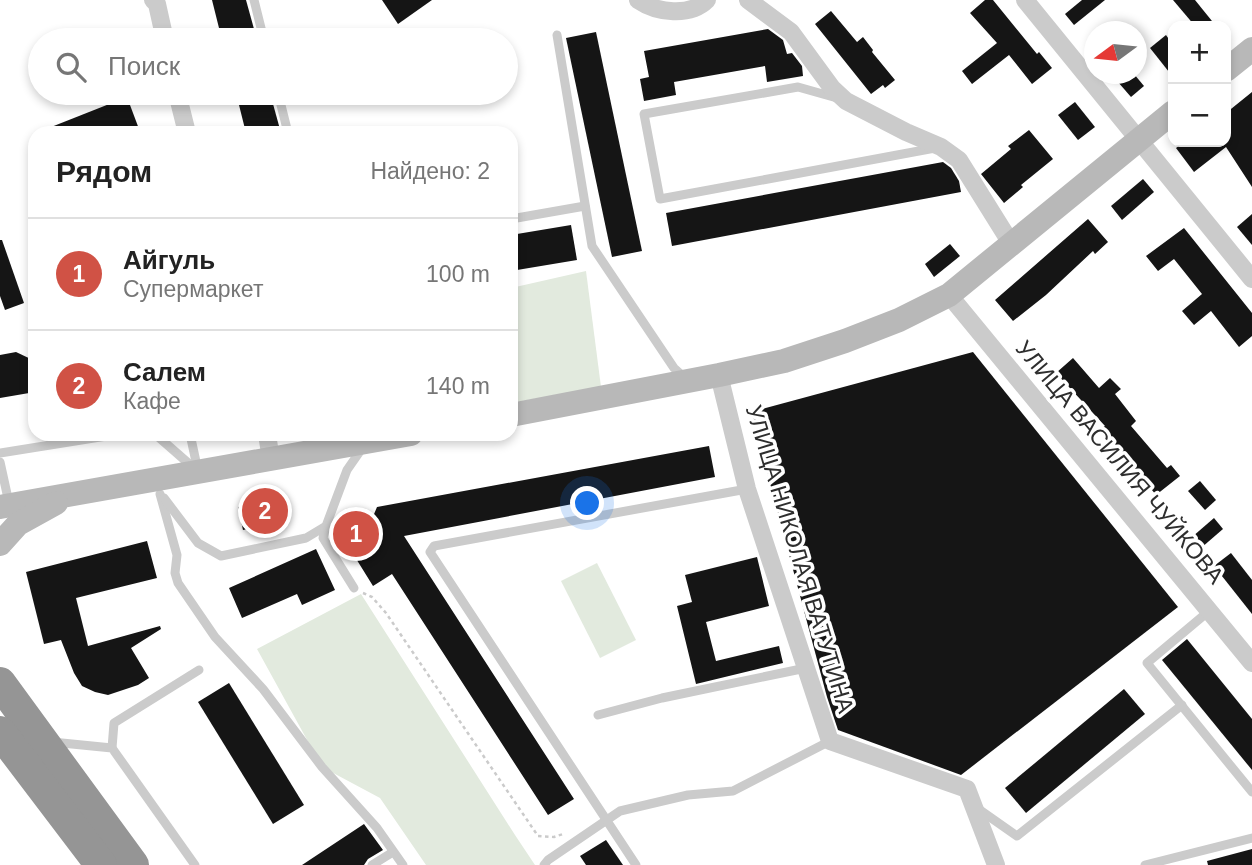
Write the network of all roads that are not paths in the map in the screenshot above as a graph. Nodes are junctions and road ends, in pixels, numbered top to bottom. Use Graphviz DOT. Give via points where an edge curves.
graph roads {
  1 [pos="254,0"];
  2 [pos="638,0"];
  3 [pos="707,0"];
  4 [pos="748,0"];
  5 [pos="1025,0"];
  6 [pos="156,1"];
  7 [pos="162,28"];
  8 [pos="261,28"];
  9 [pos="557,35"];
  10 [pos="1252,49"];
  11 [pos="1231,66"];
  12 [pos="846,101"];
  13 [pos="180,105"];
  14 [pos="281,105"];
  15 [pos="1168,116"];
  16 [pos="185,126"];
  17 [pos="286,126"];
  18 [pos="1139,140"];
  19 [pos="941,147"];
  20 [pos="585,206"];
  21 [pos="518,218"];
  22 [pos="1012,245"];
  23 [pos="1252,279"];
  24 [pos="949,295"];
  25 [pos="719,375"];
  26 [pos="688,381"];
  27 [pos="518,414"];
  28 [pos="75,441"];
  29 [pos="163,441"];
  30 [pos="192,441"];
  31 [pos="268,441"];
  32 [pos="376,441"];
  33 [pos="366,443"];
  34 [pos="0,453"];
  35 [pos="271,460"];
  36 [pos="0,463"];
  37 [pos="199,472"];
  38 [pos="159,487"];
  39 [pos="747,489"];
  40 [pos="75,494"];
  41 [pos="4,506"];
  42 [pos="326,526"];
  43 [pos="0,544"];
  44 [pos="355,589"];
  45 [pos="1211,610"];
  46 [pos="1252,663"];
  47 [pos="806,668"];
  48 [pos="199,670"];
  49 [pos="0,671"];
  50 [pos="0,683"];
  51 [pos="1182,705"];
  52 [pos="598,715"];
  53 [pos="10,721"];
  54 [pos="43,741"];
  55 [pos="830,741"];
  56 [pos="113,748"];
  57 [pos="1252,792"];
  58 [pos="973,805"];
  59 [pos="606,820"];
  60 [pos="1252,838"];
  61 [pos="394,852"];
  62 [pos="101,865"];
  63 [pos="133,865"];
  64 [pos="195,865"];
  65 [pos="372,865"];
  66 [pos="403,865"];
  67 [pos="544,865"];
  68 [pos="636,865"];
  69 [pos="996,865"];
  70 [pos="1145,865"];
  1 -- 8 [label="lane"];
  2 -- 3 [label="street" via="679,12"];
  4 -- 12 [label="street" via="791,32"];
  5 -- 18 [label="street"];
  6 -- 7 [label="street"];
  9 -- 20 [label="lane"];
  10 -- 11 [label="main road"];
  12 -- 19 [label="street"];
  12 -- 19 [label="lane" via="798,87 644,114 660,199"];
  13 -- 16 [label="street"];
  14 -- 17 [label="lane"];
  15 -- 18 [label="main road"];
  18 -- 22 [label="main road"];
  18 -- 23 [label="street"];
  19 -- 22 [label="street" via="959,160"];
  20 -- 21 [label="lane"];
  20 -- 26 [label="lane" via="592,246 674,368"];
  22 -- 24 [label="main road"];
  24 -- 25 [label="main road" via="845,341"];
  24 -- 45 [label="street, УЛИЦА ВАСИЛИЯ ЧУЙКОВА"];
  25 -- 26 [label="main road"];
  25 -- 39 [label="street, УЛИЦА НИКОЛАЯ ВАТУТИНА"];
  26 -- 27 [label="main road"];
  28 -- 34 [label="lane"];
  29 -- 37 [label="lane"];
  30 -- 37 [label="lane"];
  31 -- 35 [label="street"];
  32 -- 33 [label="main road"];
  33 -- 35 [label="main road"];
  33 -- 42 [label="lane" via="347,470"];
  35 -- 37 [label="main road"];
  36 -- 41 [label="lane"];
  37 -- 38 [label="main road"];
  38 -- 40 [label="main road"];
  38 -- 42 [label="lane" via="198,543 221,556 306,538"];
  38 -- 61 [label="lane" via="177,555 178,583 215,637 263,689"];
  39 -- 47 [label="street, УЛИЦА НИКОЛАЯ ВАТУТИНА"];
  39 -- 59 [label="lane" via="434,546 430,552"];
  40 -- 41 [label="main road"];
  40 -- 43 [label="main road" via="18,524"];
  42 -- 44 [label="lane" via="323,538"];
  45 -- 46 [label="street, УЛИЦА ВАСИЛИЯ ЧУЙКОВА"];
  45 -- 51 [label="lane" via="1147,663"];
  47 -- 52 [label="lane"];
  47 -- 55 [label="street, УЛИЦА НИКОЛАЯ ВАТУТИНА"];
  48 -- 56 [label="lane" via="114,723"];
  49 -- 53 [label="main road"];
  50 -- 53 [label="highway"];
  51 -- 57 [label="lane"];
  51 -- 58 [label="lane" via="1017,836"];
  53 -- 54 [label="highway"];
  53 -- 62 [label="highway"];
  54 -- 56 [label="lane"];
  54 -- 63 [label="highway"];
  55 -- 58 [label="street, УЛИЦА НИКОЛАЯ ВАТУТИНА" via="967,789"];
  55 -- 59 [label="lane" via="733,791 634,807"];
  56 -- 64 [label="lane"];
  58 -- 69 [label="street, УЛИЦА НИКОЛАЯ ВАТУТИНА"];
  59 -- 67 [label="lane"];
  59 -- 68 [label="lane"];
  60 -- 70 [label="lane"];
  61 -- 65 [label="lane"];
  61 -- 66 [label="lane"];
}
